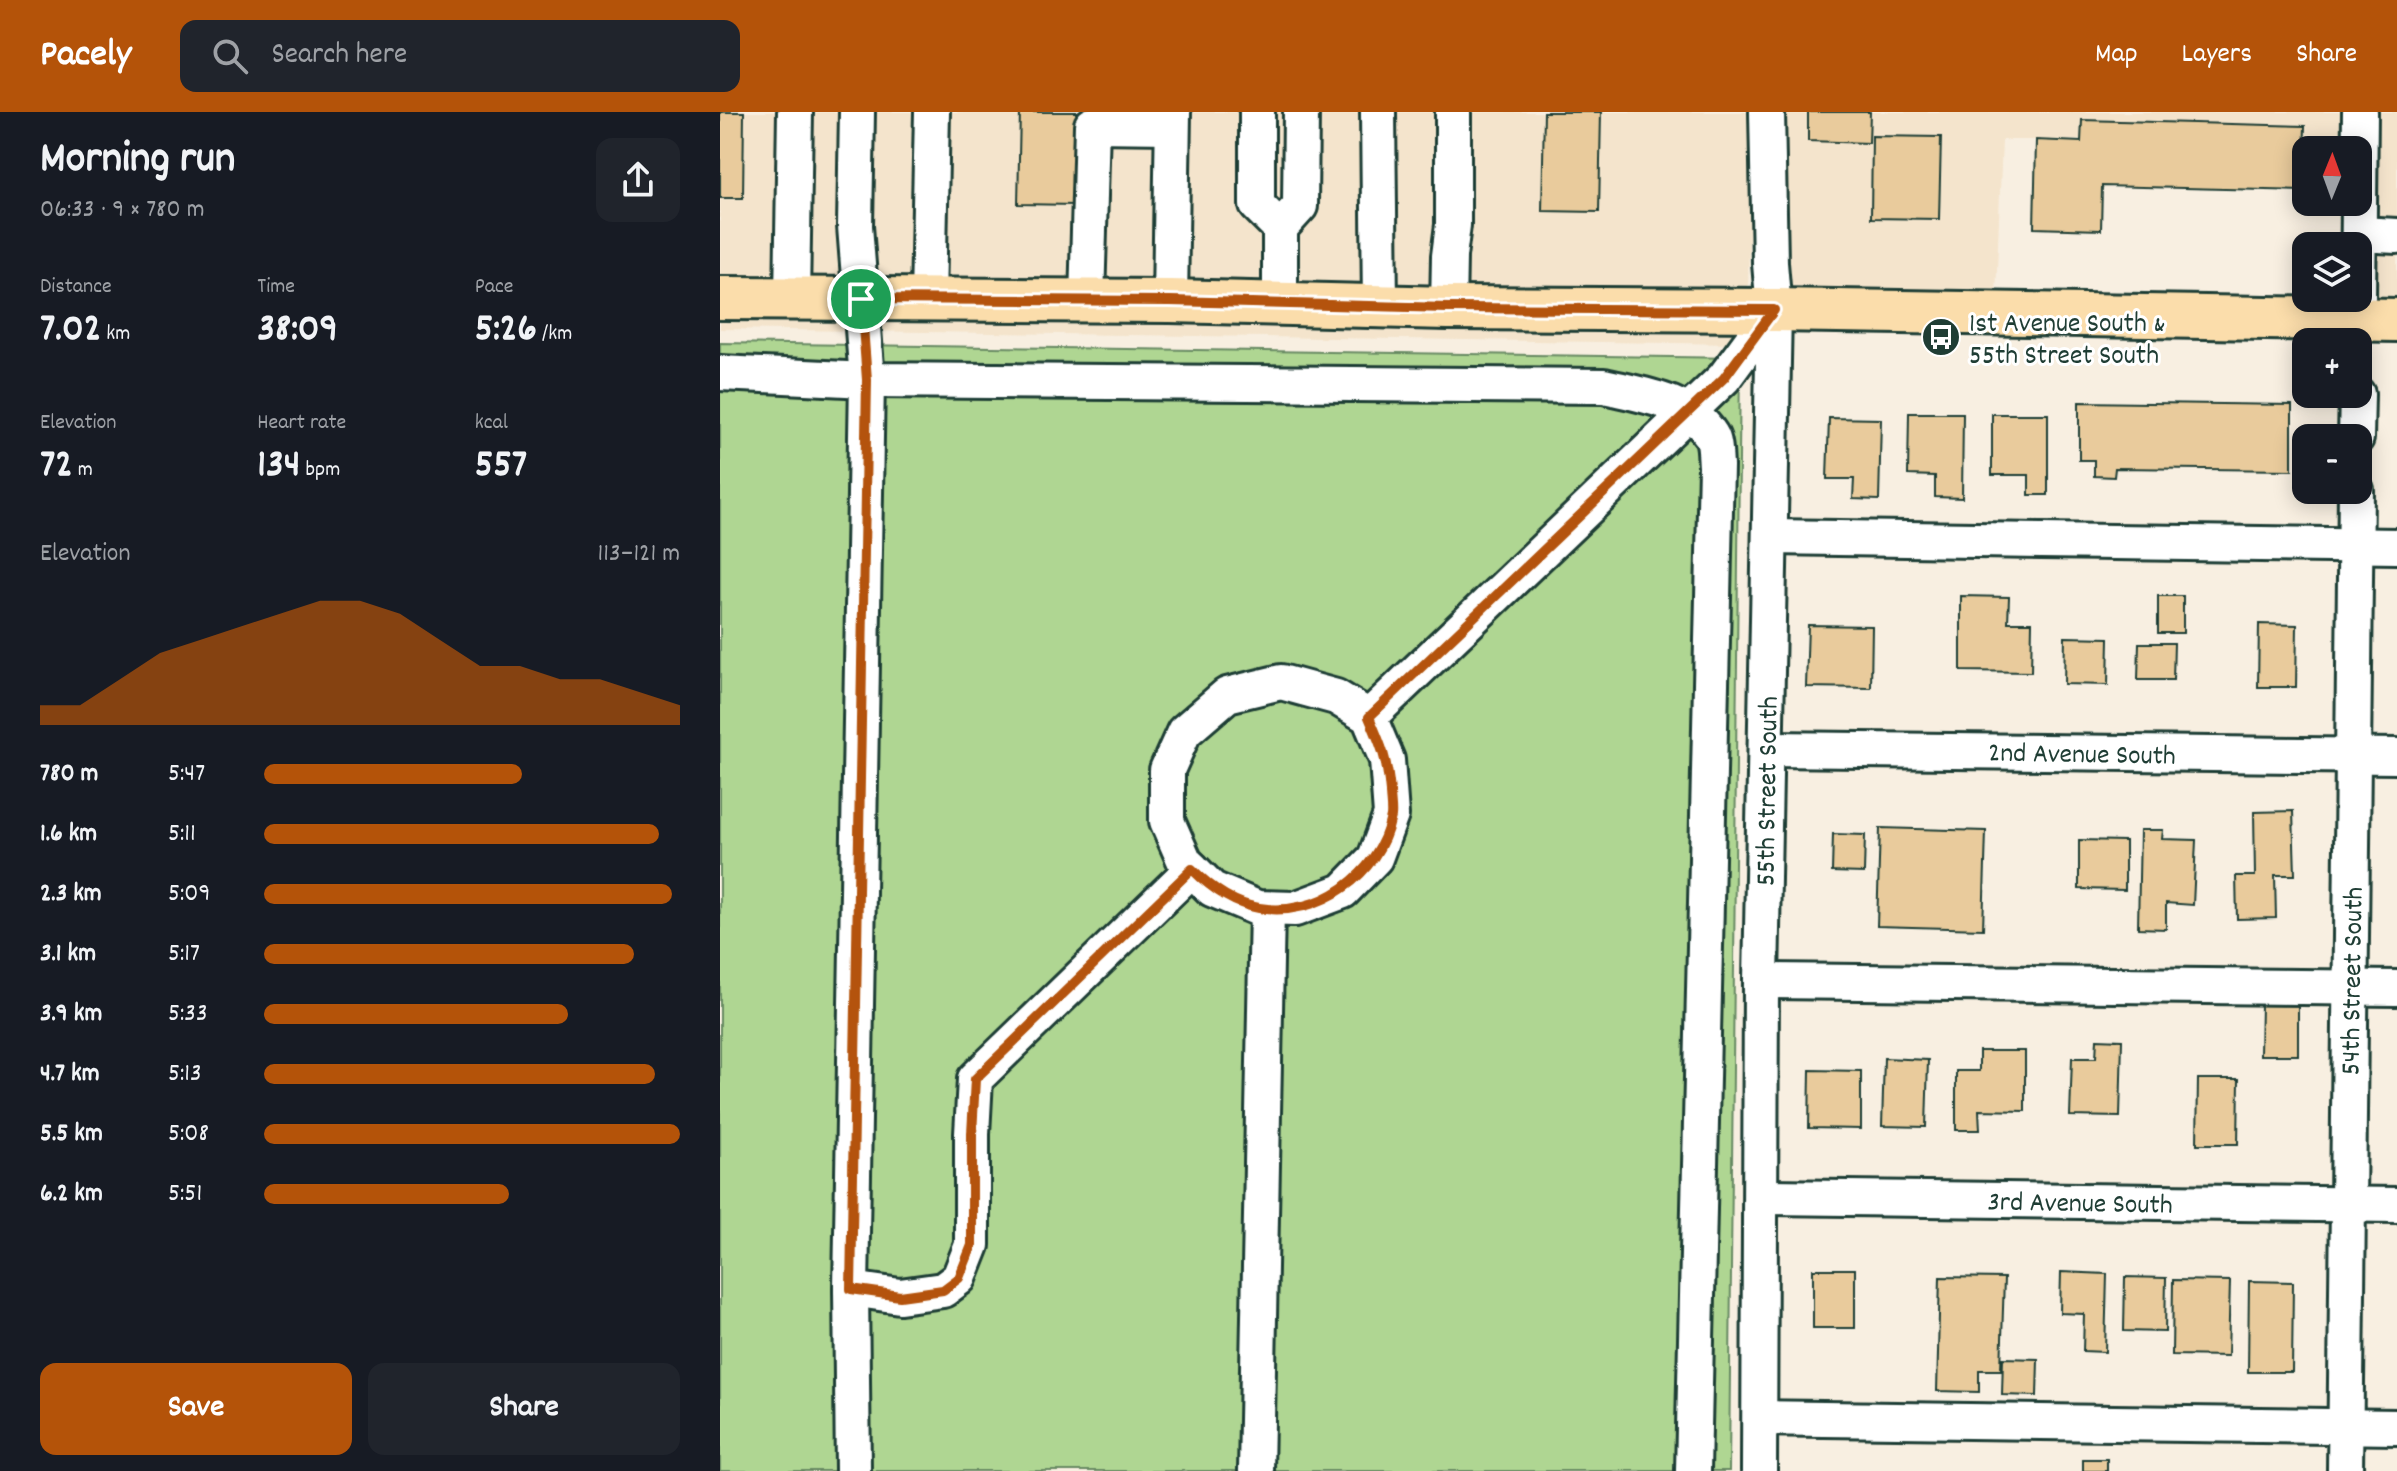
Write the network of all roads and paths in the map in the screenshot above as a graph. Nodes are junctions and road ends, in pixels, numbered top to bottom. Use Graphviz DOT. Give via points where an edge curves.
graph roads {
  1 [pos="795,112"];
  2 [pos="857,112"];
  3 [pos="932,112"];
  4 [pos="1257,112"];
  5 [pos="1301,112"];
  6 [pos="1378,112"];
  7 [pos="1453,112"];
  8 [pos="1767,112"];
  9 [pos="2360,112"];
  10 [pos="1173,119"];
  11 [pos="1280,228"];
  12 [pos="2359,232"];
  13 [pos="2372,235"];
  14 [pos="2397,236"];
  15 [pos="720,298"];
  16 [pos="792,299"];
  17 [pos="861,299"];
  18 [pos="928,300"];
  19 [pos="1087,301"];
  20 [pos="1170,301"];
  21 [pos="1280,304"];
  22 [pos="1380,307"];
  23 [pos="1448,308"];
  24 [pos="1774,310"];
  25 [pos="2366,316"];
  26 [pos="720,373"];
  27 [pos="867,380"];
  28 [pos="1689,412"];
  29 [pos="2356,504"];
  30 [pos="1770,537"];
  31 [pos="2355,546"];
  32 [pos="2397,546"];
  33 [pos="1369,717"];
  34 [pos="1766,749"];
  35 [pos="2353,755"];
  36 [pos="2397,756"];
  37 [pos="1192,869"];
  38 [pos="1267,909"];
  39 [pos="1761,981"];
  40 [pos="2350,988"];
  41 [pos="2397,988"];
  42 [pos="1762,1197"];
  43 [pos="2348,1204"];
  44 [pos="2397,1205"];
  45 [pos="851,1289"];
  46 [pos="1760,1418"];
  47 [pos="2345,1426"];
  48 [pos="2397,1427"];
  49 [pos="853,1471"];
  50 [pos="1256,1471"];
  51 [pos="1693,1471"];
  52 [pos="1759,1471"];
  53 [pos="2345,1471"];
  1 -- 16 [label="street"];
  2 -- 17 [label="street" via="855,226"];
  3 -- 18 [label="street"];
  4 -- 11 [label="street" via="1257,205"];
  5 -- 11 [label="street" via="1300,206"];
  6 -- 22 [label="street"];
  7 -- 23 [label="street"];
  8 -- 24 [label="street, 55th Street South"];
  9 -- 12 [label="street"];
  10 -- 19 [label="street" via="1092,125"];
  10 -- 20 [label="street"];
  11 -- 21 [label="street"];
  13 -- 14 [label="street"];
  15 -- 16 [label="main road"];
  16 -- 17 [label="main road"];
  17 -- 18 [label="main road"];
  17 -- 27 [label="street"];
  18 -- 19 [label="main road"];
  19 -- 20 [label="main road"];
  20 -- 21 [label="main road"];
  21 -- 22 [label="main road"];
  22 -- 23 [label="main road"];
  23 -- 24 [label="main road"];
  24 -- 25 [label="main road"];
  24 -- 28 [label="street" via="1724,378"];
  24 -- 30 [label="street, 55th Street South"];
  26 -- 27 [label="street"];
  27 -- 28 [label="street" via="1604,386"];
  27 -- 45 [label="street"];
  28 -- 33 [label="street"];
  28 -- 51 [label="street" via="1713,437 1716,466"];
  29 -- 31 [label="street, 54th Street South"];
  30 -- 31 [label="street"];
  30 -- 34 [label="street, 55th Street South"];
  31 -- 32 [label="street"];
  31 -- 35 [label="street, 54th Street South"];
  33 -- 37 [label="street" via="1336,697 1281,682 1227,695 1184,732 1167,770 1167,821"];
  33 -- 38 [label="street" via="1387,760 1391,815 1375,858 1343,891 1295,909"];
  34 -- 35 [label="street, 2nd Avenue South"];
  34 -- 39 [label="street, 55th Street South"];
  35 -- 36 [label="street, 2nd Avenue South"];
  35 -- 40 [label="street, 54th Street South"];
  37 -- 38 [label="street" via="1212,889"];
  37 -- 45 [label="street" via="975,1079 972,1245 959,1278 943,1290 900,1296"];
  38 -- 50 [label="street"];
  39 -- 40 [label="street"];
  39 -- 42 [label="street, 55th Street South"];
  40 -- 41 [label="street"];
  40 -- 43 [label="street, 54th Street South"];
  42 -- 43 [label="street, 3rd Avenue South"];
  42 -- 46 [label="street, 55th Street South"];
  43 -- 44 [label="street, 3rd Avenue South"];
  43 -- 47 [label="street, 54th Street South"];
  45 -- 49 [label="street"];
  46 -- 47 [label="street"];
  46 -- 52 [label="street, 55th Street South"];
  47 -- 48 [label="street"];
  47 -- 53 [label="street, 54th Street South"];
}
